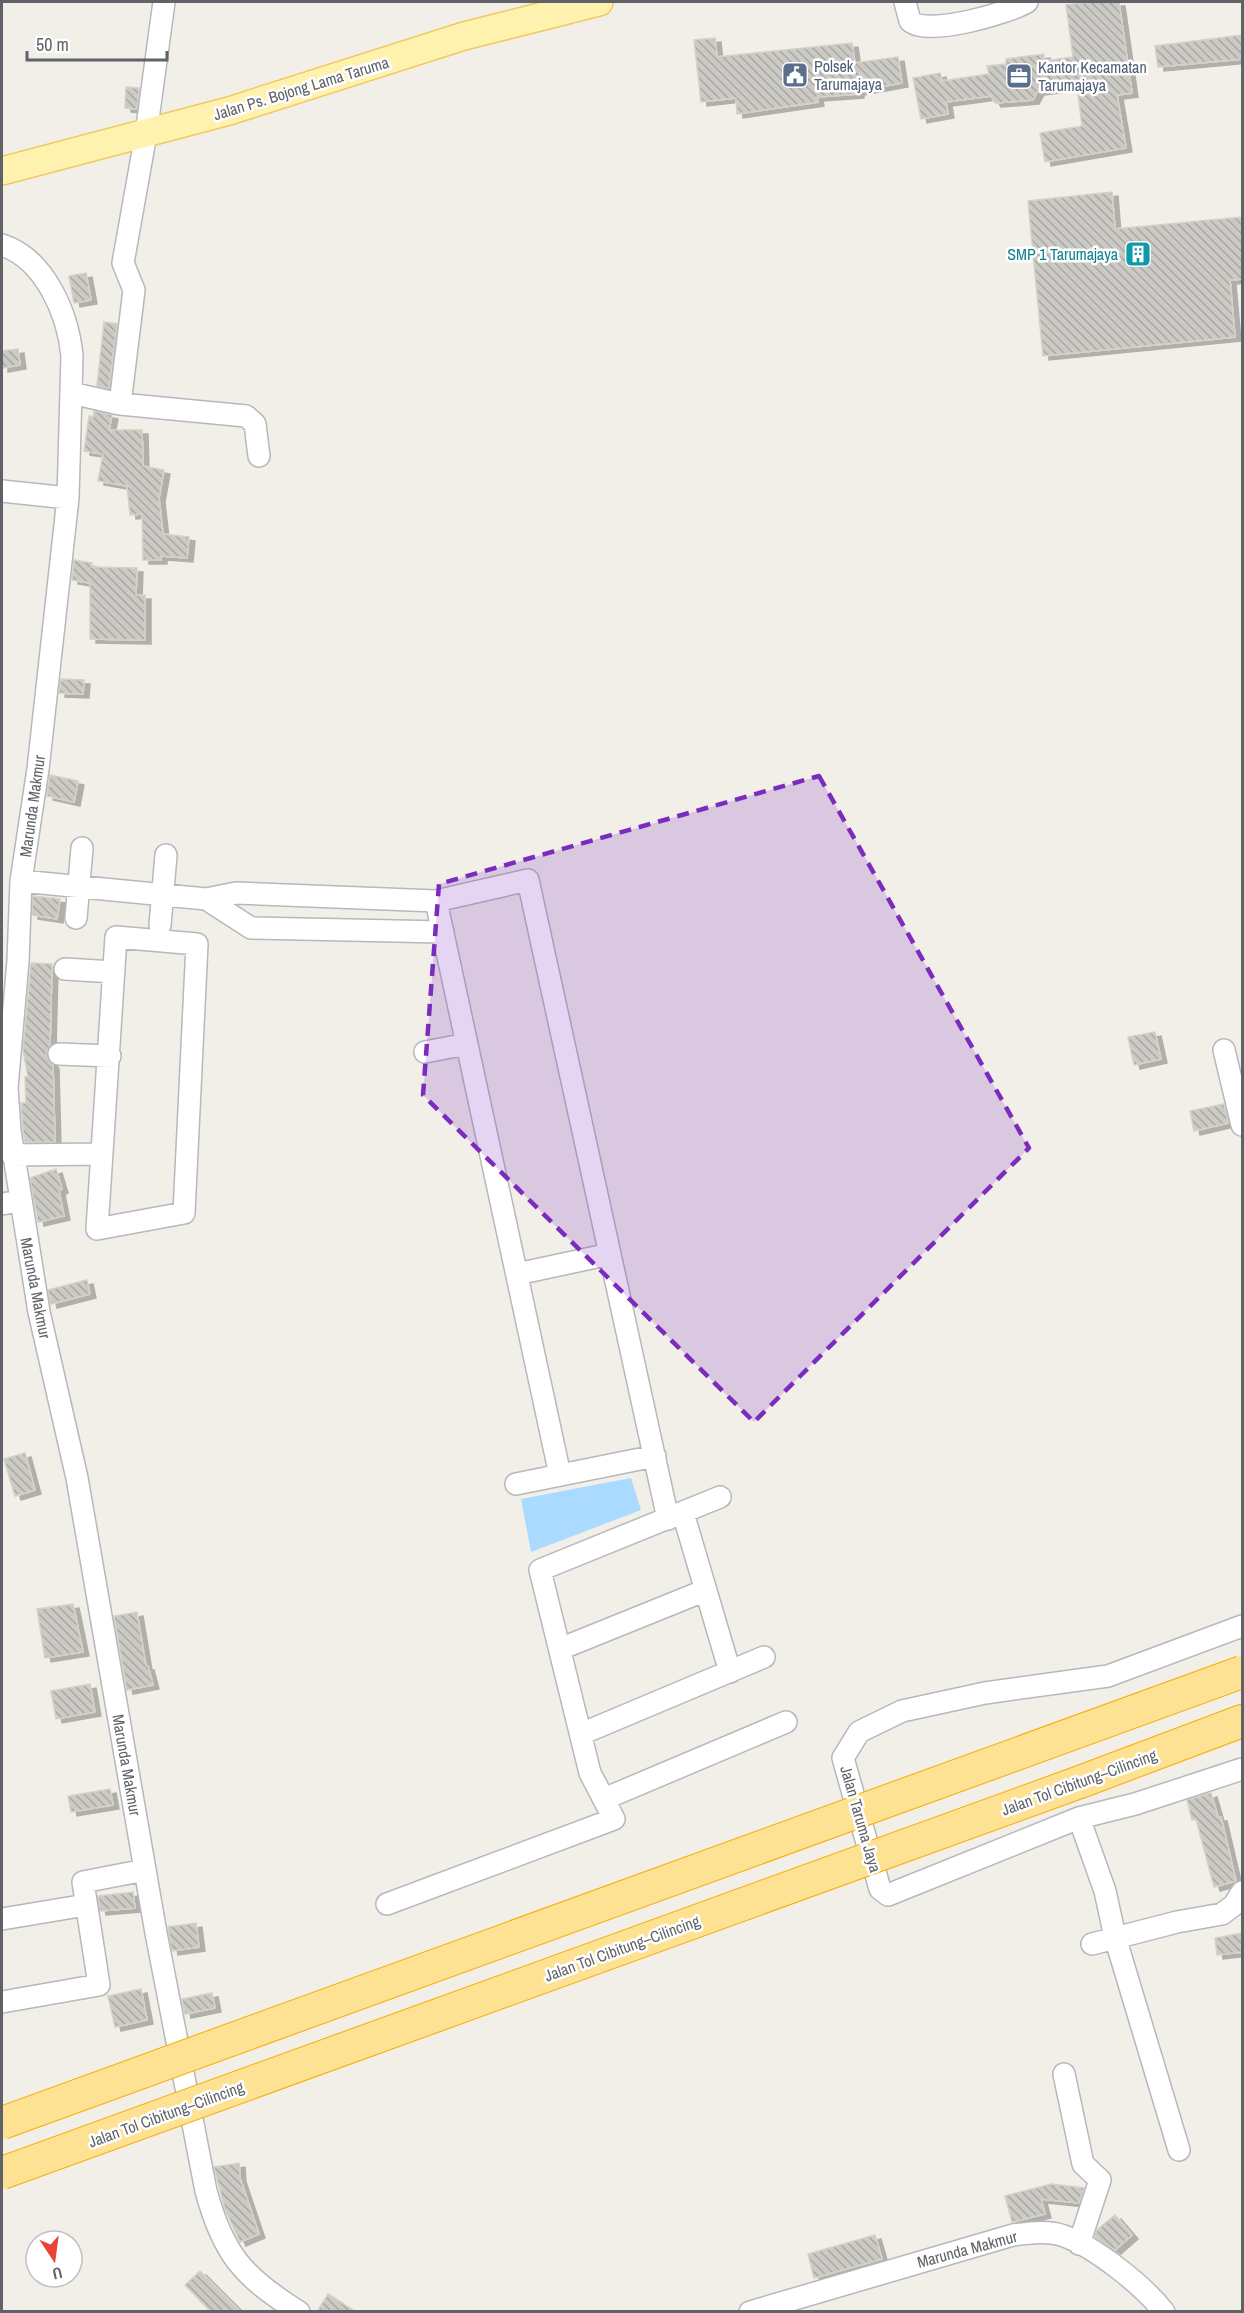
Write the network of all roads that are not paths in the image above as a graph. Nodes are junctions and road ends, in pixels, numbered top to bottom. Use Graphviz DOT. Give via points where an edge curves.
graph roads {
  1 [pos="164,2"];
  2 [pos="905,2"];
  3 [pos="1027,2"];
  4 [pos="584,3"];
  5 [pos="146,134"];
  6 [pos="2,171"];
  7 [pos="2,245"];
  8 [pos="71,393"];
  9 [pos="120,404"];
  10 [pos="259,456"];
  11 [pos="2,491"];
  12 [pos="68,498"];
  13 [pos="82,848"];
  14 [pos="166,855"];
  15 [pos="21,881"];
  16 [pos="78,886"];
  17 [pos="163,895"];
  18 [pos="206,899"];
  19 [pos="436,900"];
  20 [pos="76,918"];
  21 [pos="160,925"];
  22 [pos="443,932"];
  23 [pos="10,960"];
  24 [pos="65,969"];
  25 [pos="114,972"];
  26 [pos="467,1044"];
  27 [pos="1224,1050"];
  28 [pos="425,1052"];
  29 [pos="59,1054"];
  30 [pos="110,1056"];
  31 [pos="1242,1125"];
  32 [pos="102,1154"];
  33 [pos="12,1155"];
  34 [pos="11,1202"];
  35 [pos="610,1254"];
  36 [pos="517,1274"];
  37 [pos="655,1456"];
  38 [pos="560,1475"];
  39 [pos="516,1484"];
  40 [pos="720,1497"];
  41 [pos="676,1516"];
  42 [pos="706,1590"];
  43 [pos="1242,1626"];
  44 [pos="560,1649"];
  45 [pos="764,1658"];
  46 [pos="730,1672"];
  47 [pos="1242,1672"];
  48 [pos="1242,1721"];
  49 [pos="786,1722"];
  50 [pos="581,1734"];
  51 [pos="1242,1740"];
  52 [pos="1242,1769"];
  53 [pos="1080,1782"];
  54 [pos="604,1799"];
  55 [pos="1079,1818"];
  56 [pos="145,1870"];
  57 [pos="1242,1892"];
  58 [pos="387,1904"];
  59 [pos="86,1905"];
  60 [pos="2,1919"];
  61 [pos="1115,1937"];
  62 [pos="1092,1944"];
  63 [pos="2,2002"];
  64 [pos="1064,2074"];
  65 [pos="2,2123"];
  66 [pos="1179,2150"];
  67 [pos="2,2173"];
  68 [pos="1079,2244"];
  69 [pos="298,2312"];
  70 [pos="750,2312"];
  71 [pos="1164,2312"];
  1 -- 5 [label="street"];
  2 -- 3 [label="street" via="910,21 925,27 987,16"];
  4 -- 5 [label="main road, Jalan Ps. Bojong Lama Taruma"];
  5 -- 6 [label="main road, Jalan Ps. Bojong Lama Taruma"];
  5 -- 9 [label="street" via="123,263 134,290"];
  7 -- 8 [label="street, Marunda Makmur" via="13,248 34,265 60,309 70,336"];
  8 -- 9 [label="street"];
  8 -- 12 [label="street, Marunda Makmur"];
  9 -- 10 [label="street" via="246,416 255,424"];
  11 -- 12 [label="street"];
  12 -- 15 [label="street, Marunda Makmur" via="38,769"];
  13 -- 16 [label="street"];
  14 -- 17 [label="street"];
  15 -- 16 [label="street"];
  15 -- 23 [label="street, Marunda Makmur"];
  16 -- 17 [label="street"];
  16 -- 20 [label="street"];
  17 -- 18 [label="street"];
  17 -- 21 [label="street"];
  18 -- 19 [label="street" via="236,893"];
  18 -- 22 [label="street" via="251,928"];
  19 -- 22 [label="street"];
  19 -- 35 [label="street" via="528,880"];
  22 -- 26 [label="street"];
  23 -- 33 [label="street, Marunda Makmur" via="7,1088"];
  24 -- 25 [label="street"];
  25 -- 30 [label="street"];
  25 -- 32 [label="street" via="116,937 196,944 184,1213 97,1229"];
  26 -- 28 [label="street"];
  26 -- 36 [label="street"];
  27 -- 31 [label="street"];
  29 -- 30 [label="street"];
  30 -- 32 [label="street"];
  32 -- 33 [label="street"];
  33 -- 34 [label="street, Marunda Makmur"];
  34 -- 56 [label="street, Marunda Makmur" via="78,1479"];
  35 -- 36 [label="street"];
  35 -- 37 [label="street"];
  36 -- 38 [label="street"];
  37 -- 38 [label="street"];
  37 -- 41 [label="street"];
  38 -- 39 [label="street"];
  40 -- 41 [label="street"];
  41 -- 42 [label="street"];
  41 -- 44 [label="street" via="540,1570"];
  42 -- 44 [label="street"];
  42 -- 46 [label="street"];
  43 -- 55 [label="street, Jalan Taruma Jaya" via="1108,1676 985,1693 902,1711 859,1732 843,1758 880,1889 888,1894"];
  44 -- 50 [label="street"];
  45 -- 46 [label="street"];
  46 -- 50 [label="street"];
  47 -- 65 [label="highway, bridge"];
  48 -- 53 [label="highway, Jalan Tol Cibitung–Cilincing"];
  49 -- 54 [label="street"];
  50 -- 54 [label="street" via="590,1773"];
  51 -- 53 [label="highway"];
  52 -- 55 [label="street, Jalan Taruma Jaya"];
  53 -- 67 [label="highway, Jalan Tol Cibitung–Cilincing, bridge"];
  54 -- 58 [label="street" via="614,1819"];
  55 -- 61 [label="street" via="1105,1891"];
  56 -- 59 [label="street" via="83,1882"];
  56 -- 69 [label="street, Marunda Makmur" via="216,2229 233,2258 252,2279"];
  57 -- 61 [label="street" via="1222,1914"];
  59 -- 60 [label="street"];
  59 -- 63 [label="street" via="99,1985"];
  61 -- 62 [label="street"];
  61 -- 66 [label="street"];
  64 -- 68 [label="street" via="1083,2164 1100,2180"];
  68 -- 70 [label="street, Marunda Makmur" via="1040,2231 1014,2235"];
  68 -- 71 [label="street, Marunda Makmur" via="1119,2270"];
}
